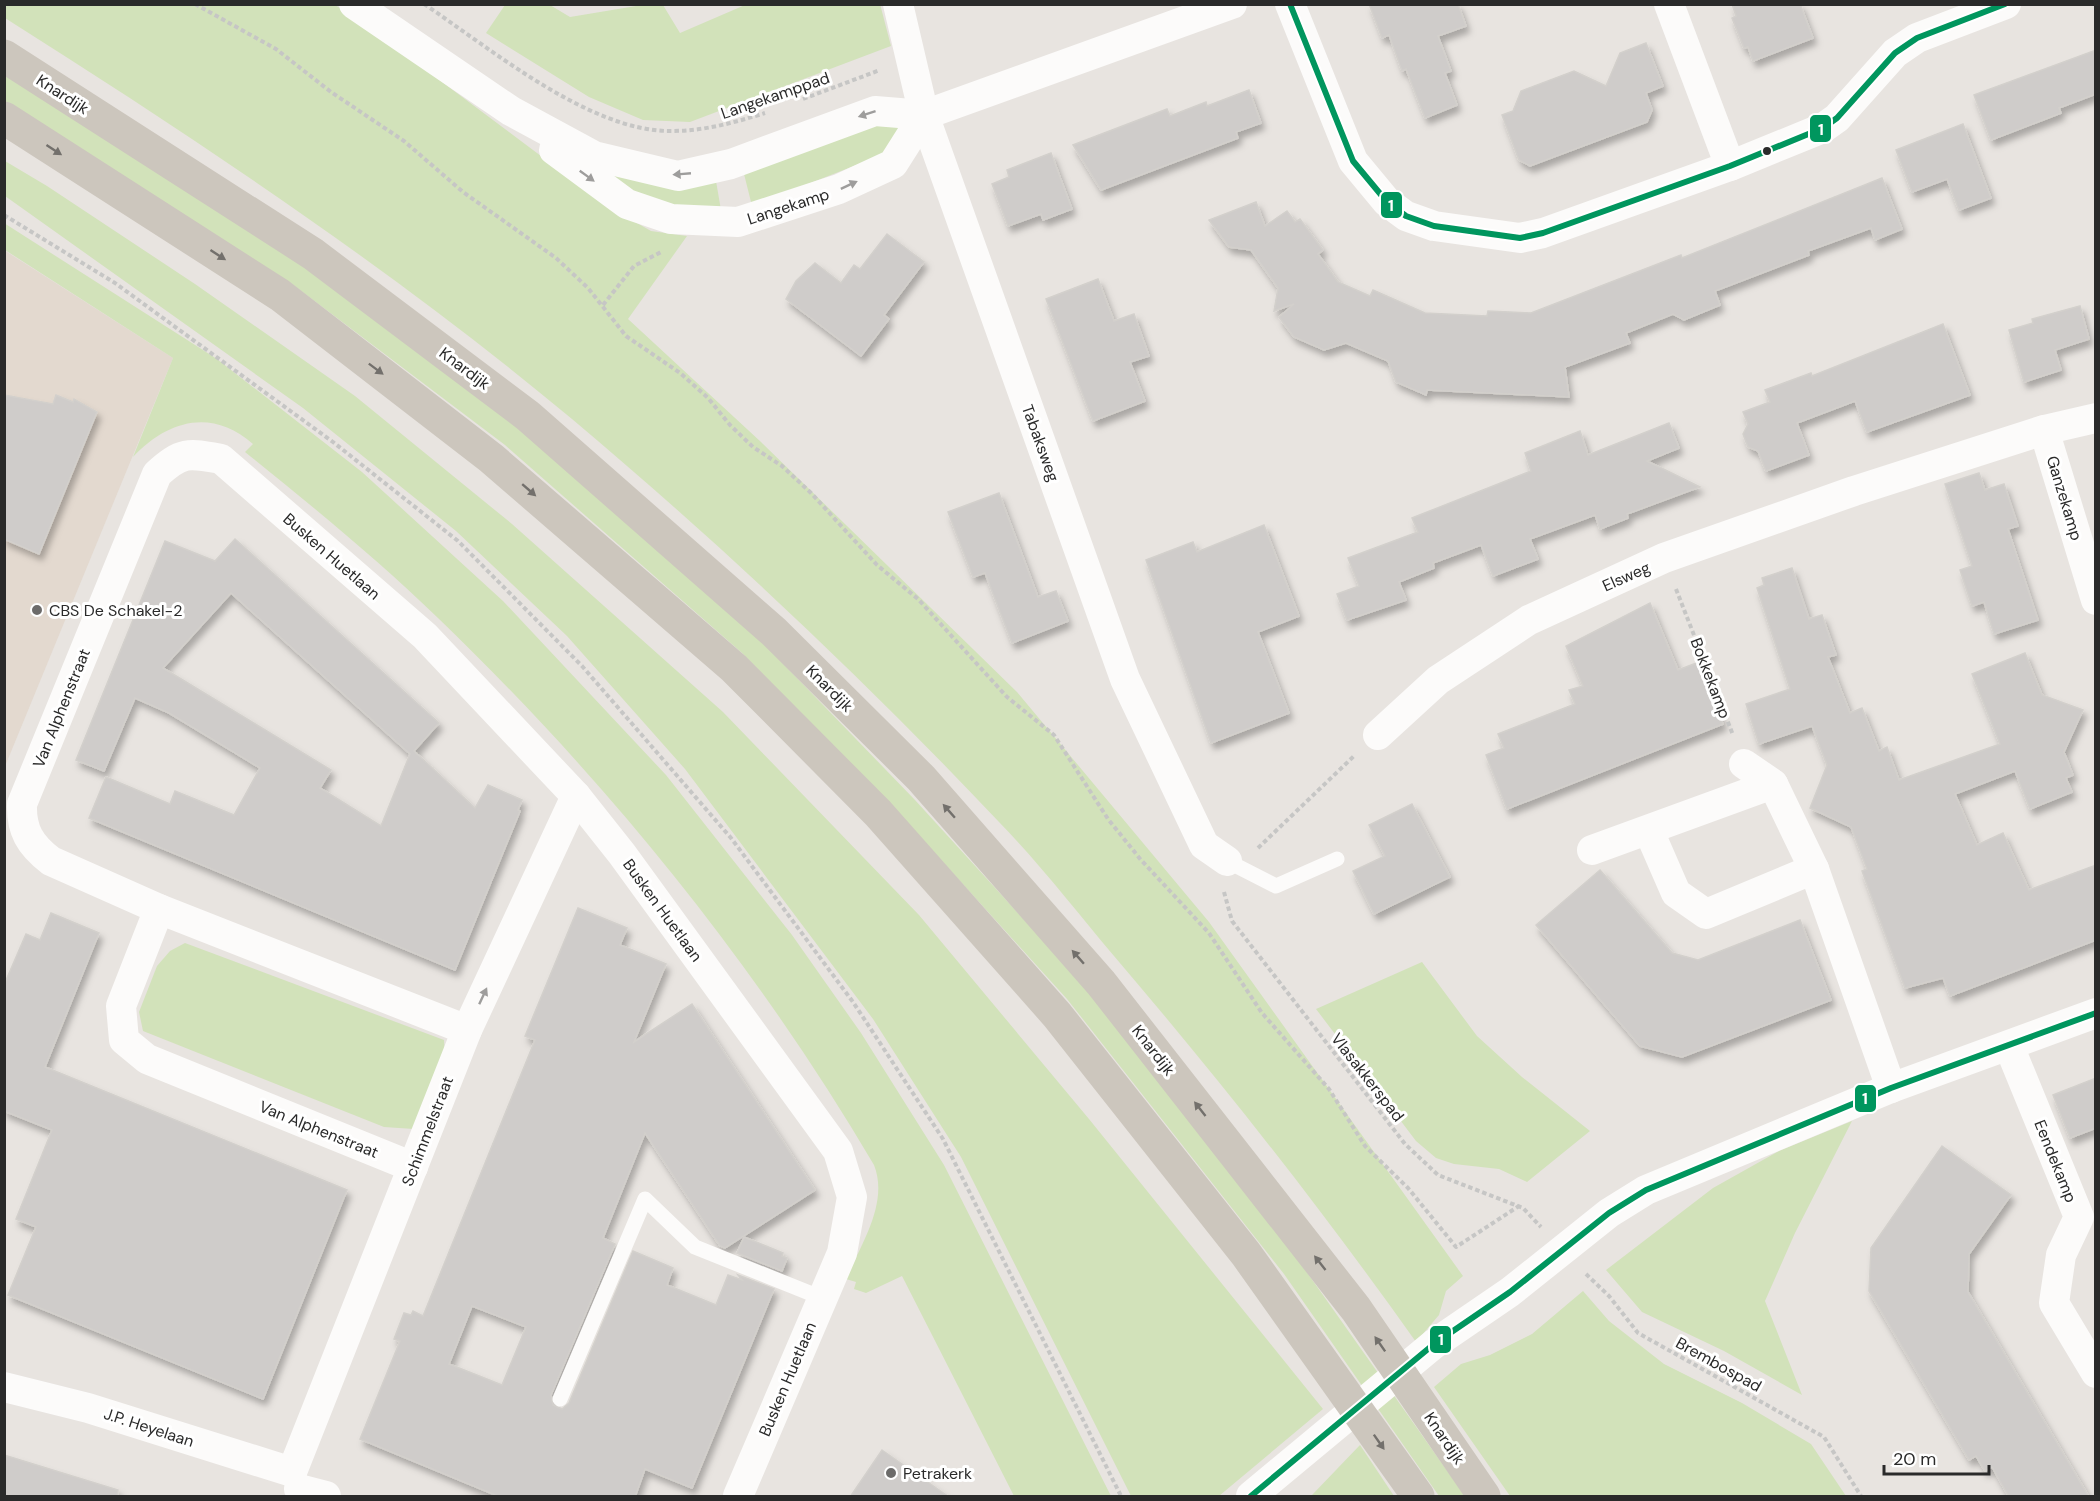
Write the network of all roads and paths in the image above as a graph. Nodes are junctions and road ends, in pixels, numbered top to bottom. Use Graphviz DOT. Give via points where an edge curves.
graph roads {
  1 [pos="195,4"];
  2 [pos="354,4"];
  3 [pos="424,4"];
  4 [pos="898,4"];
  5 [pos="1232,4"];
  6 [pos="1290,4"];
  7 [pos="1669,4"];
  8 [pos="2006,4"];
  9 [pos="4,56"];
  10 [pos="911,58"];
  11 [pos="800,100"];
  12 [pos="511,111"];
  13 [pos="767,113"];
  14 [pos="924,115"];
  15 [pos="4,118"];
  16 [pos="1730,166"];
  17 [pos="4,215"];
  18 [pos="692,220"];
  19 [pos="603,306"];
  20 [pos="2096,418"];
  21 [pos="2044,430"];
  22 [pos="188,453"];
  23 [pos="1664,558"];
  24 [pos="2096,600"];
  25 [pos="1378,735"];
  26 [pos="1744,764"];
  27 [pos="1773,784"];
  28 [pos="576,796"];
  29 [pos="1649,831"];
  30 [pos="1592,850"];
  31 [pos="1337,859"];
  32 [pos="1227,861"];
  33 [pos="1814,869"];
  34 [pos="159,909"];
  35 [pos="2096,1013"];
  36 [pos="467,1030"];
  37 [pos="2009,1046"];
  38 [pos="1891,1088"];
  39 [pos="413,1167"];
  40 [pos="1519,1206"];
  41 [pos="1562,1250"];
  42 [pos="822,1298"];
  43 [pos="2096,1374"];
  44 [pos="4,1387"];
  45 [pos="560,1399"];
  46 [pos="1410,1485"];
  47 [pos="303,1489"];
  48 [pos="738,1497"];
  49 [pos="1121,1497"];
  50 [pos="1251,1497"];
  51 [pos="1484,1497"];
  52 [pos="1861,1497"];
  1 -- 19 [label="path" via="276,50 404,141 463,192 556,258"];
  2 -- 12 [label="street, Langekamp"];
  3 -- 13 [label="path, Langekamppad" via="561,97 616,121 668,131 714,128"];
  4 -- 10 [label="street, Tabaksweg"];
  5 -- 14 [label="street, Langekamp"];
  6 -- 16 [label="street" via="1353,161 1387,202 1406,216 1434,226 1520,238 1544,233"];
  7 -- 16 [label="street"];
  8 -- 16 [label="street" via="1917,38 1895,53 1837,118 1823,128"];
  51 -- 9 [label="main road, Knardijk, one-way" via="1356,1309 1101,983 921,778 774,632 528,416 314,254"];
  10 -- 11 [label="path, Langekamppad"];
  10 -- 14 [label="street, Tabaksweg"];
  14 -- 12 [label="street, Langekamp, one-way" via="874,111 731,164 678,176 594,156"];
  12 -- 18 [label="street, Langekamp, one-way" via="564,159 627,204 671,219"];
  18 -- 14 [label="street, Langekamp, one-way" via="738,222 839,189 893,164"];
  14 -- 32 [label="street, Tabaksweg" via="1125,679 1204,845"];
  15 -- 46 [label="main road, one-way" via="280,296 491,458 734,668 878,813 1057,1015 1246,1254"];
  17 -- 49 [label="path" via="115,283 333,442 458,541 582,666 731,838 852,1002 943,1139"];
  18 -- 19 [label="path" via="676,244 634,266"];
  19 -- 40 [label="path" via="626,336 680,373 753,447 782,466 811,493 877,565 933,615 999,688 1054,735 1108,819 1140,860 1209,933 1262,1013 1329,1089 1365,1146 1408,1188 1456,1247"];
  20 -- 21 [label="street, Elsweg"];
  21 -- 23 [label="street, Elsweg"];
  21 -- 24 [label="street, Ganzekamp"];
  22 -- 28 [label="street, Busken Huetlaan" via="221,459 425,636"];
  22 -- 34 [label="street, Van Alphenstraat" via="171,460 156,474 22,804 21,822 27,835 51,861"];
  23 -- 25 [label="street, Elsweg" via="1529,620 1438,680"];
  23 -- 26 [label="path, Bokkekamp"];
  25 -- 32 [label="path" via="1258,848"];
  26 -- 27 [label="street"];
  27 -- 29 [label="street"];
  27 -- 33 [label="street"];
  36 -- 28 [label="street, Schimmelstraat, one-way"];
  28 -- 42 [label="street, Busken Huetlaan" via="838,1151 852,1197 842,1253"];
  29 -- 30 [label="street"];
  29 -- 33 [label="street" via="1676,894 1706,914"];
  31 -- 32 [label="lane" via="1276,886"];
  32 -- 40 [label="path, Vlasakkerspad" via="1223,889 1232,921 1405,1144 1438,1175"];
  33 -- 38 [label="street"];
  34 -- 36 [label="street, Van Alphenstraat"];
  34 -- 39 [label="street, Van Alphenstraat" via="121,1006 124,1040 147,1059"];
  35 -- 37 [label="street"];
  36 -- 39 [label="street, Schimmelstraat"];
  37 -- 38 [label="street"];
  37 -- 43 [label="street, Eendekamp" via="2079,1217 2061,1255 2054,1303"];
  38 -- 41 [label="street" via="1646,1190"];
  39 -- 47 [label="street, Schimmelstraat"];
  40 -- 41 [label="path, Vlasakkerspad"];
  41 -- 50 [label="street" via="1510,1292 1434,1344"];
  41 -- 52 [label="path, Brembospad" via="1609,1296 1638,1333 1824,1437"];
  42 -- 45 [label="lane" via="695,1247 645,1199"];
  42 -- 48 [label="street, Busken Huetlaan"];
  44 -- 47 [label="street, J.P. Heyelaan" via="88,1408"];
}
